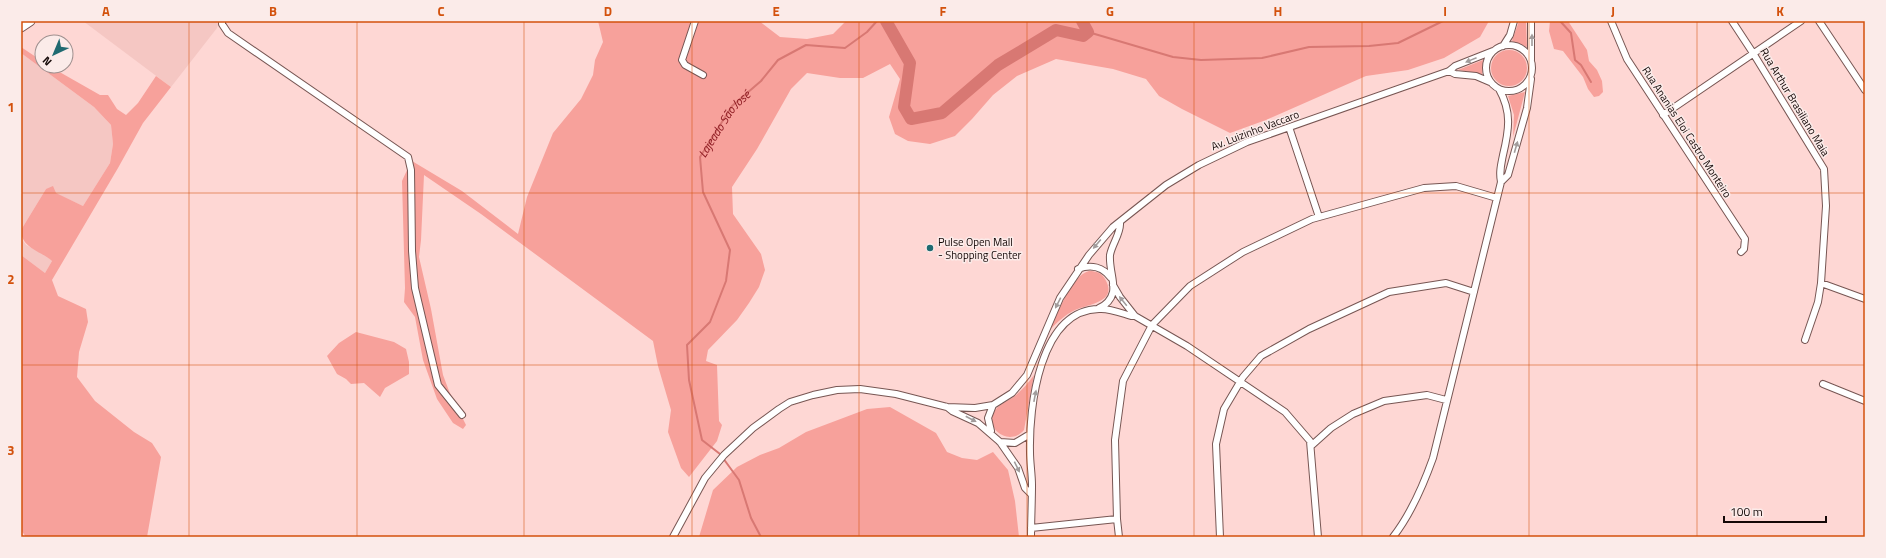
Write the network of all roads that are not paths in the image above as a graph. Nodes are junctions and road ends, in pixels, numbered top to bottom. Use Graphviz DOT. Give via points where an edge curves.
graph roads {
  1 [pos="30,21"];
  2 [pos="222,21"];
  3 [pos="695,21"];
  4 [pos="1514,21"];
  5 [pos="1531,21"];
  6 [pos="1611,21"];
  7 [pos="1732,21"];
  8 [pos="1801,21"];
  9 [pos="1819,21"];
  10 [pos="21,27"];
  11 [pos="1503,46"];
  12 [pos="1493,51"];
  13 [pos="1753,53"];
  14 [pos="1531,60"];
  15 [pos="1449,71"];
  16 [pos="703,74"];
  17 [pos="1531,76"];
  18 [pos="1490,82"];
  19 [pos="1499,90"];
  20 [pos="1865,90"];
  21 [pos="1663,115"];
  22 [pos="1289,128"];
  23 [pos="1501,182"];
  24 [pos="1497,198"];
  25 [pos="1319,217"];
  26 [pos="1120,223"];
  27 [pos="1741,252"];
  28 [pos="1078,269"];
  29 [pos="1111,278"];
  30 [pos="1822,283"];
  31 [pos="1114,285"];
  32 [pos="1474,292"];
  33 [pos="1865,299"];
  34 [pos="1099,308"];
  35 [pos="1135,316"];
  36 [pos="1152,325"];
  37 [pos="1805,340"];
  38 [pos="1240,382"];
  39 [pos="1823,384"];
  40 [pos="1446,400"];
  41 [pos="1865,401"];
  42 [pos="993,405"];
  43 [pos="947,407"];
  44 [pos="462,415"];
  45 [pos="993,434"];
  46 [pos="1030,434"];
  47 [pos="1000,442"];
  48 [pos="1311,446"];
  49 [pos="1031,494"];
  50 [pos="1117,519"];
  51 [pos="1031,528"];
  52 [pos="673,537"];
  53 [pos="1031,537"];
  54 [pos="1119,537"];
  55 [pos="1220,537"];
  56 [pos="1318,537"];
  57 [pos="1393,537"];
  1 -- 10 [label="main road"];
  2 -- 44 [label="street" via="228,33 408,157 411,170 415,288 438,385"];
  3 -- 16 [label="street" via="682,60 685,65"];
  4 -- 11 [label="street"];
  14 -- 5 [label="street, one-way"];
  6 -- 21 [label="street, Rua Ananias Eloi Castro Monteiro" via="1627,59"];
  7 -- 13 [label="street, Rua Arthur Brasiliano Maia"];
  8 -- 13 [label="street"];
  9 -- 20 [label="street"];
  11 -- 12 [label="street"];
  11 -- 14 [label="street" via="1520,48"];
  12 -- 15 [label="street, Av. Luizinho Vaccaro, one-way" via="1455,66"];
  12 -- 18 [label="street" via="1486,66"];
  13 -- 21 [label="street"];
  13 -- 30 [label="street, Rua Arthur Brasiliano Maia" via="1824,169 1826,206"];
  14 -- 17 [label="street"];
  15 -- 18 [label="street" via="1476,76"];
  15 -- 22 [label="street, Av. Luizinho Vaccaro"];
  17 -- 19 [label="street" via="1525,86 1516,91"];
  23 -- 17 [label="street, one-way" via="1508,175 1527,108"];
  18 -- 19 [label="street"];
  19 -- 23 [label="street" via="1506,104 1509,123 1499,172"];
  21 -- 27 [label="street, Rua Ananias Eloi Castro Monteiro" via="1745,239"];
  22 -- 25 [label="street"];
  22 -- 26 [label="street, Av. Luizinho Vaccaro" via="1236,147 1199,165 1156,193"];
  23 -- 24 [label="street"];
  24 -- 25 [label="street" via="1456,186 1424,188"];
  24 -- 32 [label="street"];
  25 -- 36 [label="street" via="1242,252 1190,286"];
  26 -- 28 [label="street, Av. Luizinho Vaccaro, one-way" via="1100,241"];
  26 -- 29 [label="street" via="1121,229 1110,256"];
  28 -- 29 [label="street" via="1087,266 1097,267"];
  28 -- 42 [label="street, Av. Luizinho Vaccaro, one-way" via="1053,313 1027,375 1012,393"];
  29 -- 31 [label="street"];
  30 -- 33 [label="street"];
  30 -- 37 [label="street, Rua Arthur Brasiliano Maia"];
  31 -- 34 [label="street" via="1109,300"];
  35 -- 31 [label="street, one-way"];
  32 -- 38 [label="street" via="1446,283 1388,292 1310,329 1261,356"];
  32 -- 40 [label="street"];
  34 -- 35 [label="street"];
  46 -- 34 [label="street, one-way" via="1035,394 1049,343 1058,329 1070,319"];
  35 -- 36 [label="street"];
  36 -- 38 [label="street"];
  36 -- 50 [label="street" via="1123,381 1115,440"];
  38 -- 48 [label="street" via="1285,412 1310,441"];
  38 -- 55 [label="street" via="1224,409 1216,444"];
  39 -- 41 [label="street"];
  40 -- 48 [label="street" via="1427,395 1384,401 1353,414 1331,428"];
  40 -- 57 [label="street" via="1426,477 1404,522"];
  42 -- 43 [label="street" via="975,408"];
  42 -- 45 [label="street" via="988,418"];
  43 -- 45 [label="street, one-way"];
  43 -- 52 [label="street" via="872,390 848,389 802,398 779,409 753,428 724,455 705,478"];
  45 -- 47 [label="street"];
  46 -- 47 [label="street" via="1015,443"];
  46 -- 49 [label="street"];
  47 -- 49 [label="street, one-way" via="1014,462 1025,488"];
  48 -- 56 [label="street"];
  49 -- 51 [label="street"];
  50 -- 51 [label="street"];
  50 -- 54 [label="street"];
  51 -- 53 [label="street"];
}
